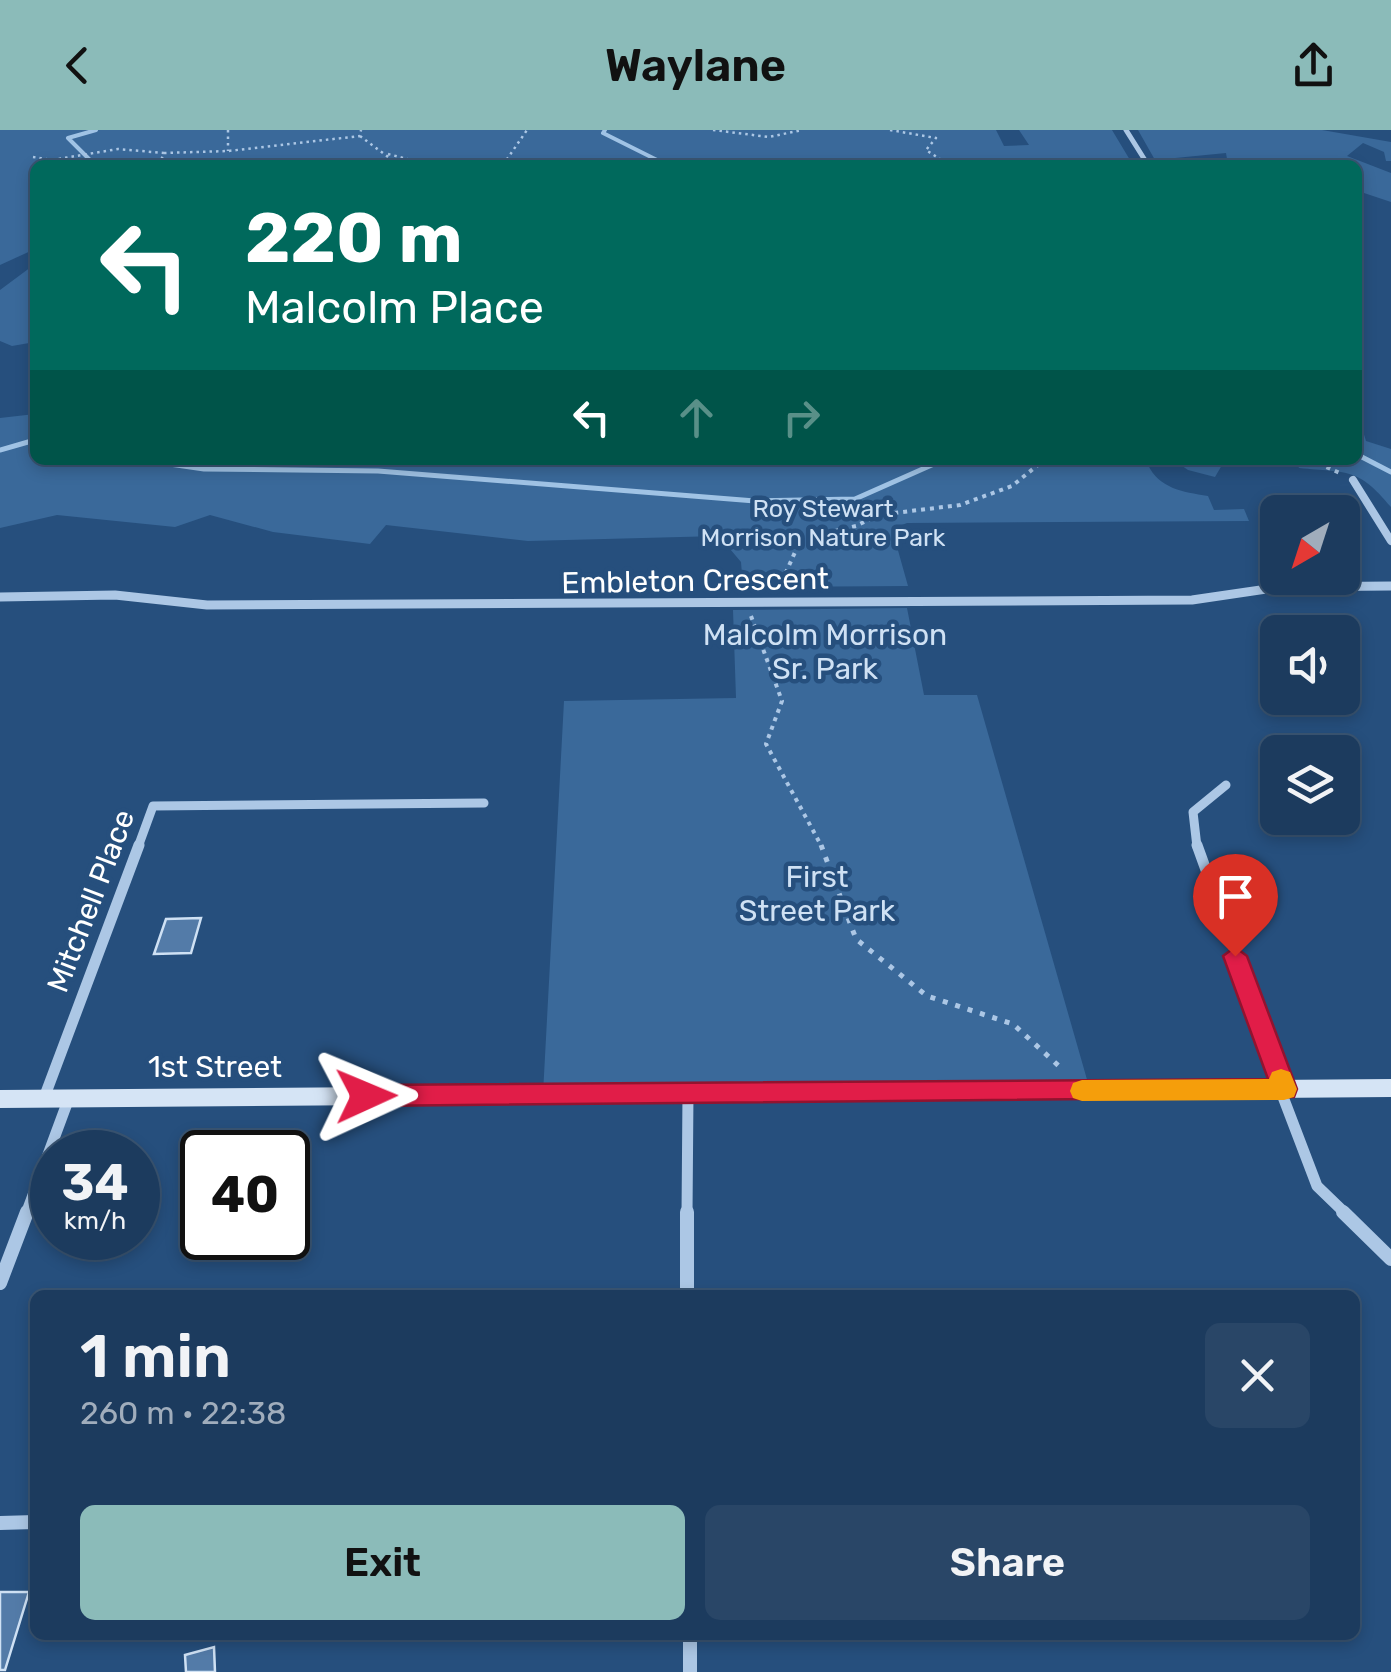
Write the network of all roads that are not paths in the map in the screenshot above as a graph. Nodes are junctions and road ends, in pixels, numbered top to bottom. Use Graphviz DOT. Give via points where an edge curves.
graph roads {
  1 [pos="1126,130"];
  2 [pos="1145,160"];
  3 [pos="1353,480"];
  4 [pos="1391,541"];
  5 [pos="1391,586"];
  6 [pos="0,597"];
  7 [pos="1226,785"];
  8 [pos="484,803"];
  9 [pos="1391,1088"];
  10 [pos="1282,1089"];
  11 [pos="688,1094"];
  12 [pos="44,1098"];
  13 [pos="69,1098"];
  14 [pos="0,1099"];
  15 [pos="1391,1260"];
  16 [pos="0,1283"];
  17 [pos="687,1290"];
  18 [pos="0,1522"];
  19 [pos="30,1522"];
  20 [pos="690,1640"];
  21 [pos="690,1672"];
  1 -- 2 [label="street"];
  3 -- 4 [label="street"];
  5 -- 6 [label="street, Embleton Crescent" via="1281,588 1192,600 206,605 115,596"];
  7 -- 10 [label="street" via="1193,812 1198,856"];
  8 -- 12 [label="street, Mitchell Place" via="153,806"];
  9 -- 10 [label="street, 1st Street"];
  10 -- 11 [label="street, 1st Street"];
  10 -- 15 [label="street" via="1318,1186"];
  11 -- 13 [label="street, 1st Street"];
  11 -- 17 [label="street"];
  12 -- 13 [label="street, 1st Street"];
  12 -- 14 [label="street, 1st Street"];
  13 -- 16 [label="street"];
  18 -- 19 [label="street"];
  20 -- 21 [label="street"];
}
